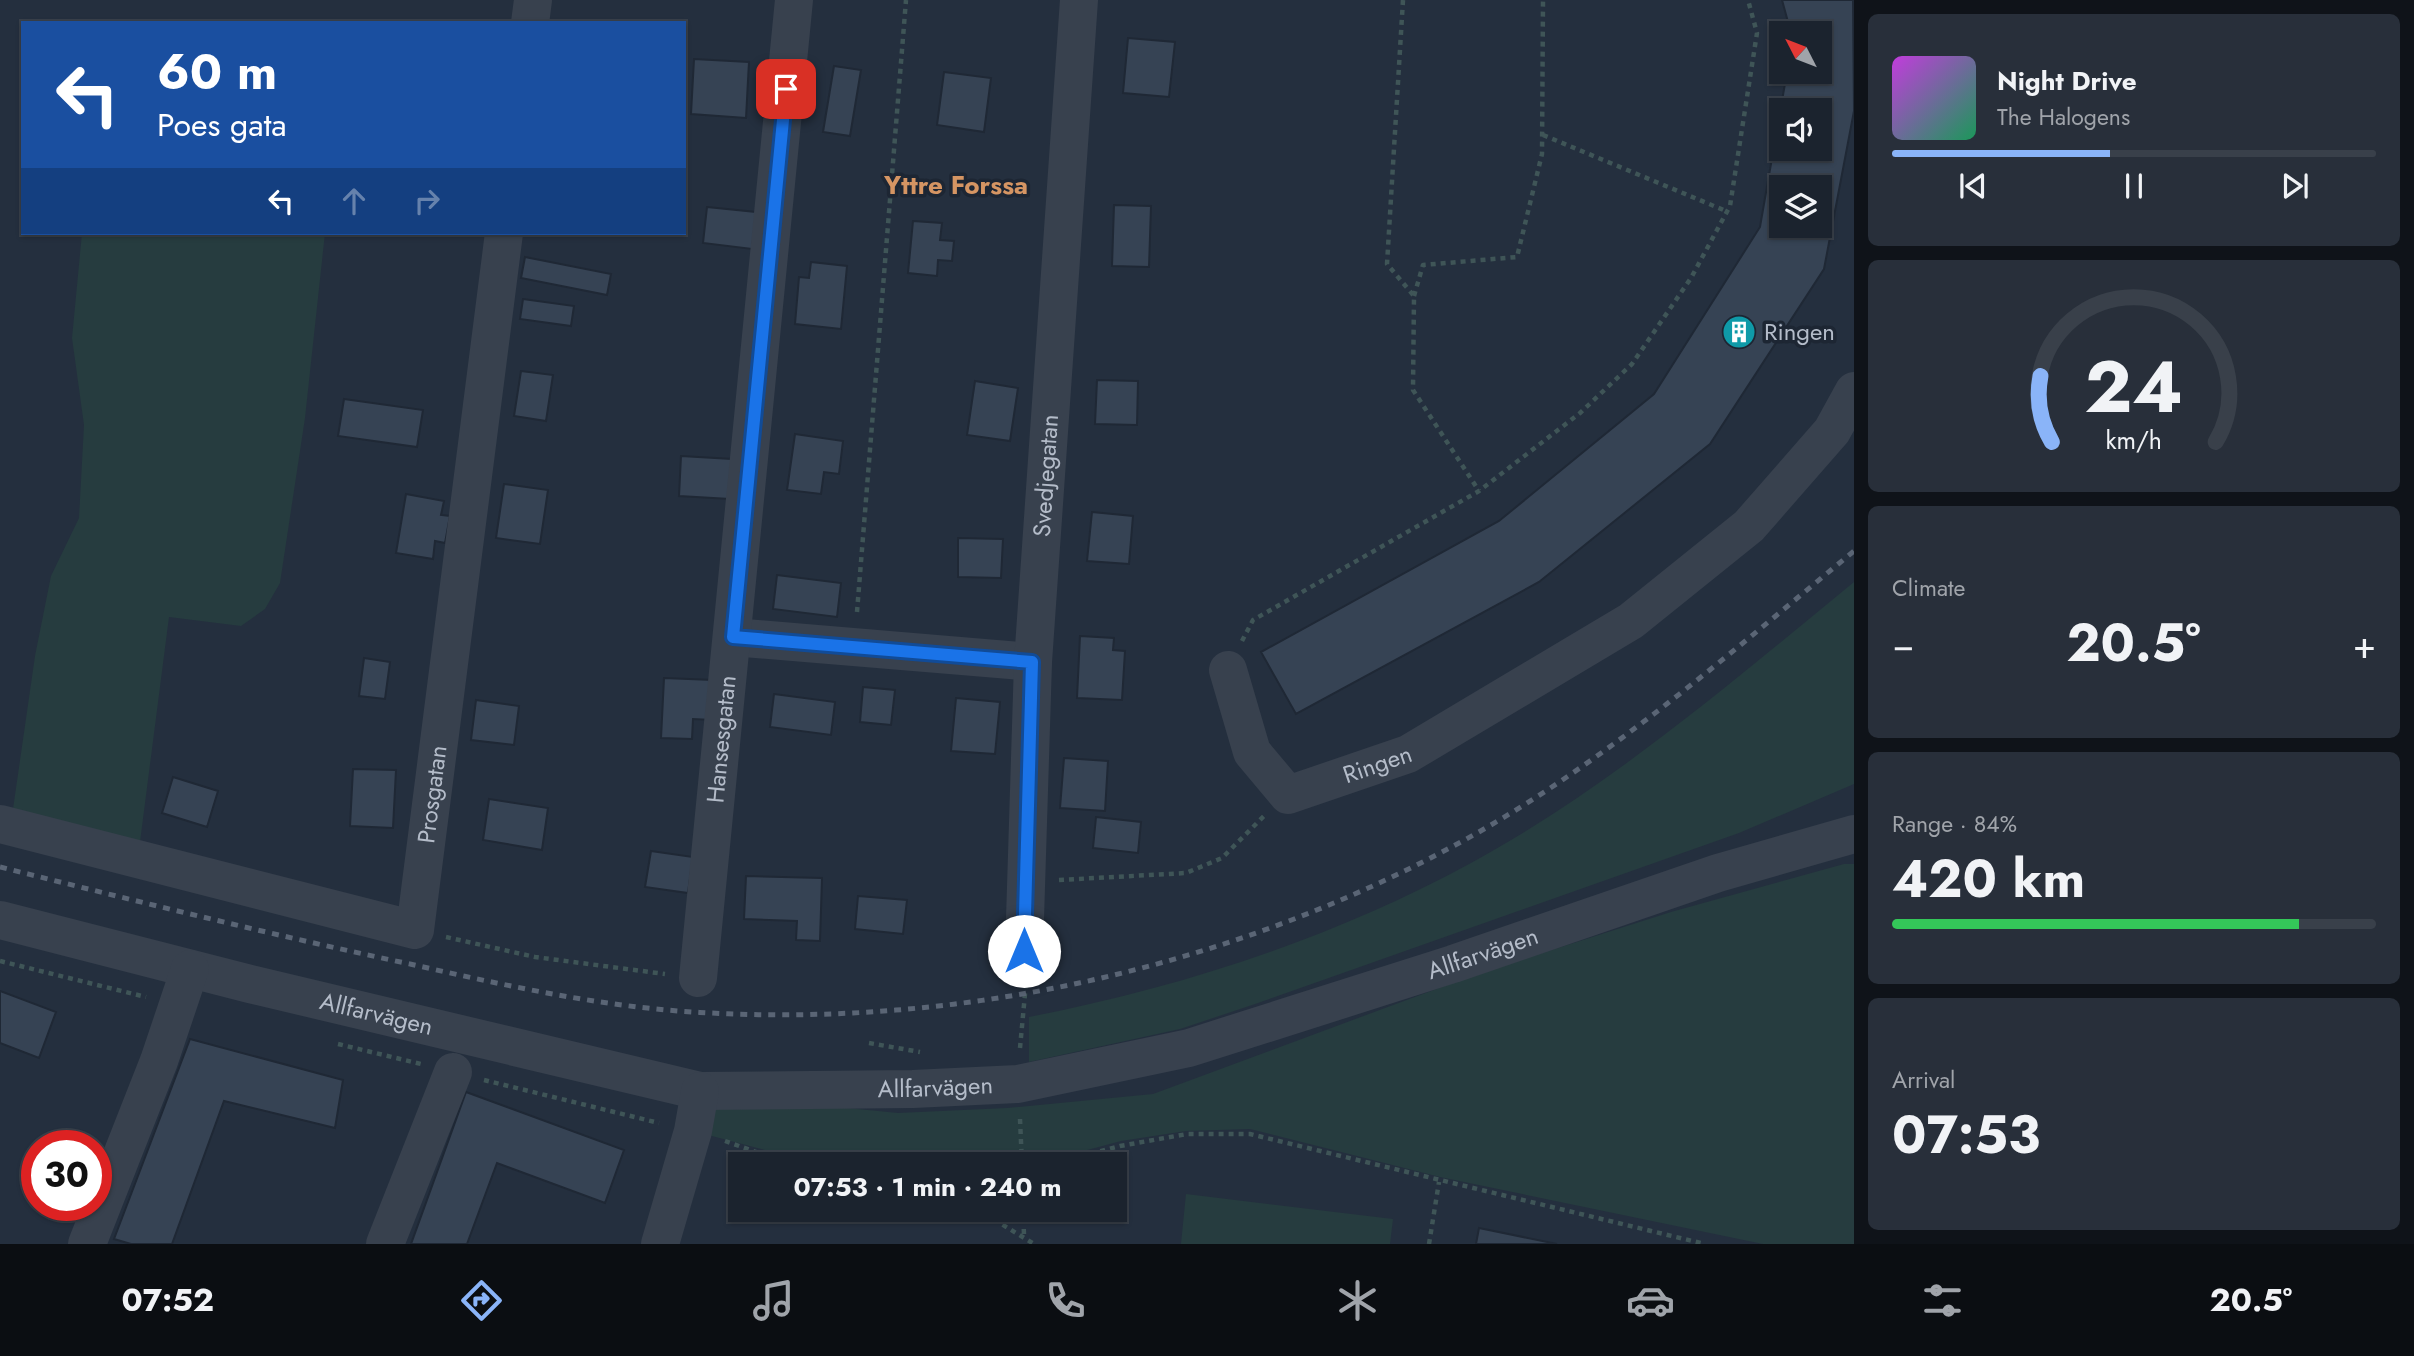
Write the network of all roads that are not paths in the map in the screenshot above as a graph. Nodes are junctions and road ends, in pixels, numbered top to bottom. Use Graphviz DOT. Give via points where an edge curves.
graph roads {
  1 [pos="533,0"];
  2 [pos="794,0"];
  3 [pos="1079,0"];
  4 [pos="530,21"];
  5 [pos="504,235"];
  6 [pos="1854,391"];
  7 [pos="733,637"];
  8 [pos="1032,662"];
  9 [pos="1227,670"];
  10 [pos="0,824"];
  11 [pos="1854,834"];
  12 [pos="0,920"];
  13 [pos="1024,951"];
  14 [pos="190,969"];
  15 [pos="698,978"];
  16 [pos="453,1072"];
  17 [pos="700,1091"];
  18 [pos="87,1244"];
  19 [pos="385,1244"];
  20 [pos="660,1244"];
  1 -- 4 [label="street"];
  2 -- 7 [label="street, Hansesgatan"];
  3 -- 8 [label="street, Svedjegatan"];
  5 -- 10 [label="street, Prosgatan" via="415,930"];
  6 -- 9 [label="street, Ringen" via="1832,432 1749,526 1631,621 1408,754 1288,795 1252,752"];
  7 -- 8 [label="street"];
  7 -- 15 [label="street, Hansesgatan"];
  8 -- 13 [label="street, Svedjegatan"];
  11 -- 17 [label="street, Allfarvägen" via="1718,873 1189,1048 1018,1084 913,1090"];
  12 -- 14 [label="street, Allfarvägen"];
  14 -- 17 [label="street, Allfarvägen"];
  14 -- 18 [label="street"];
  16 -- 19 [label="street"];
  17 -- 20 [label="street"];
}
